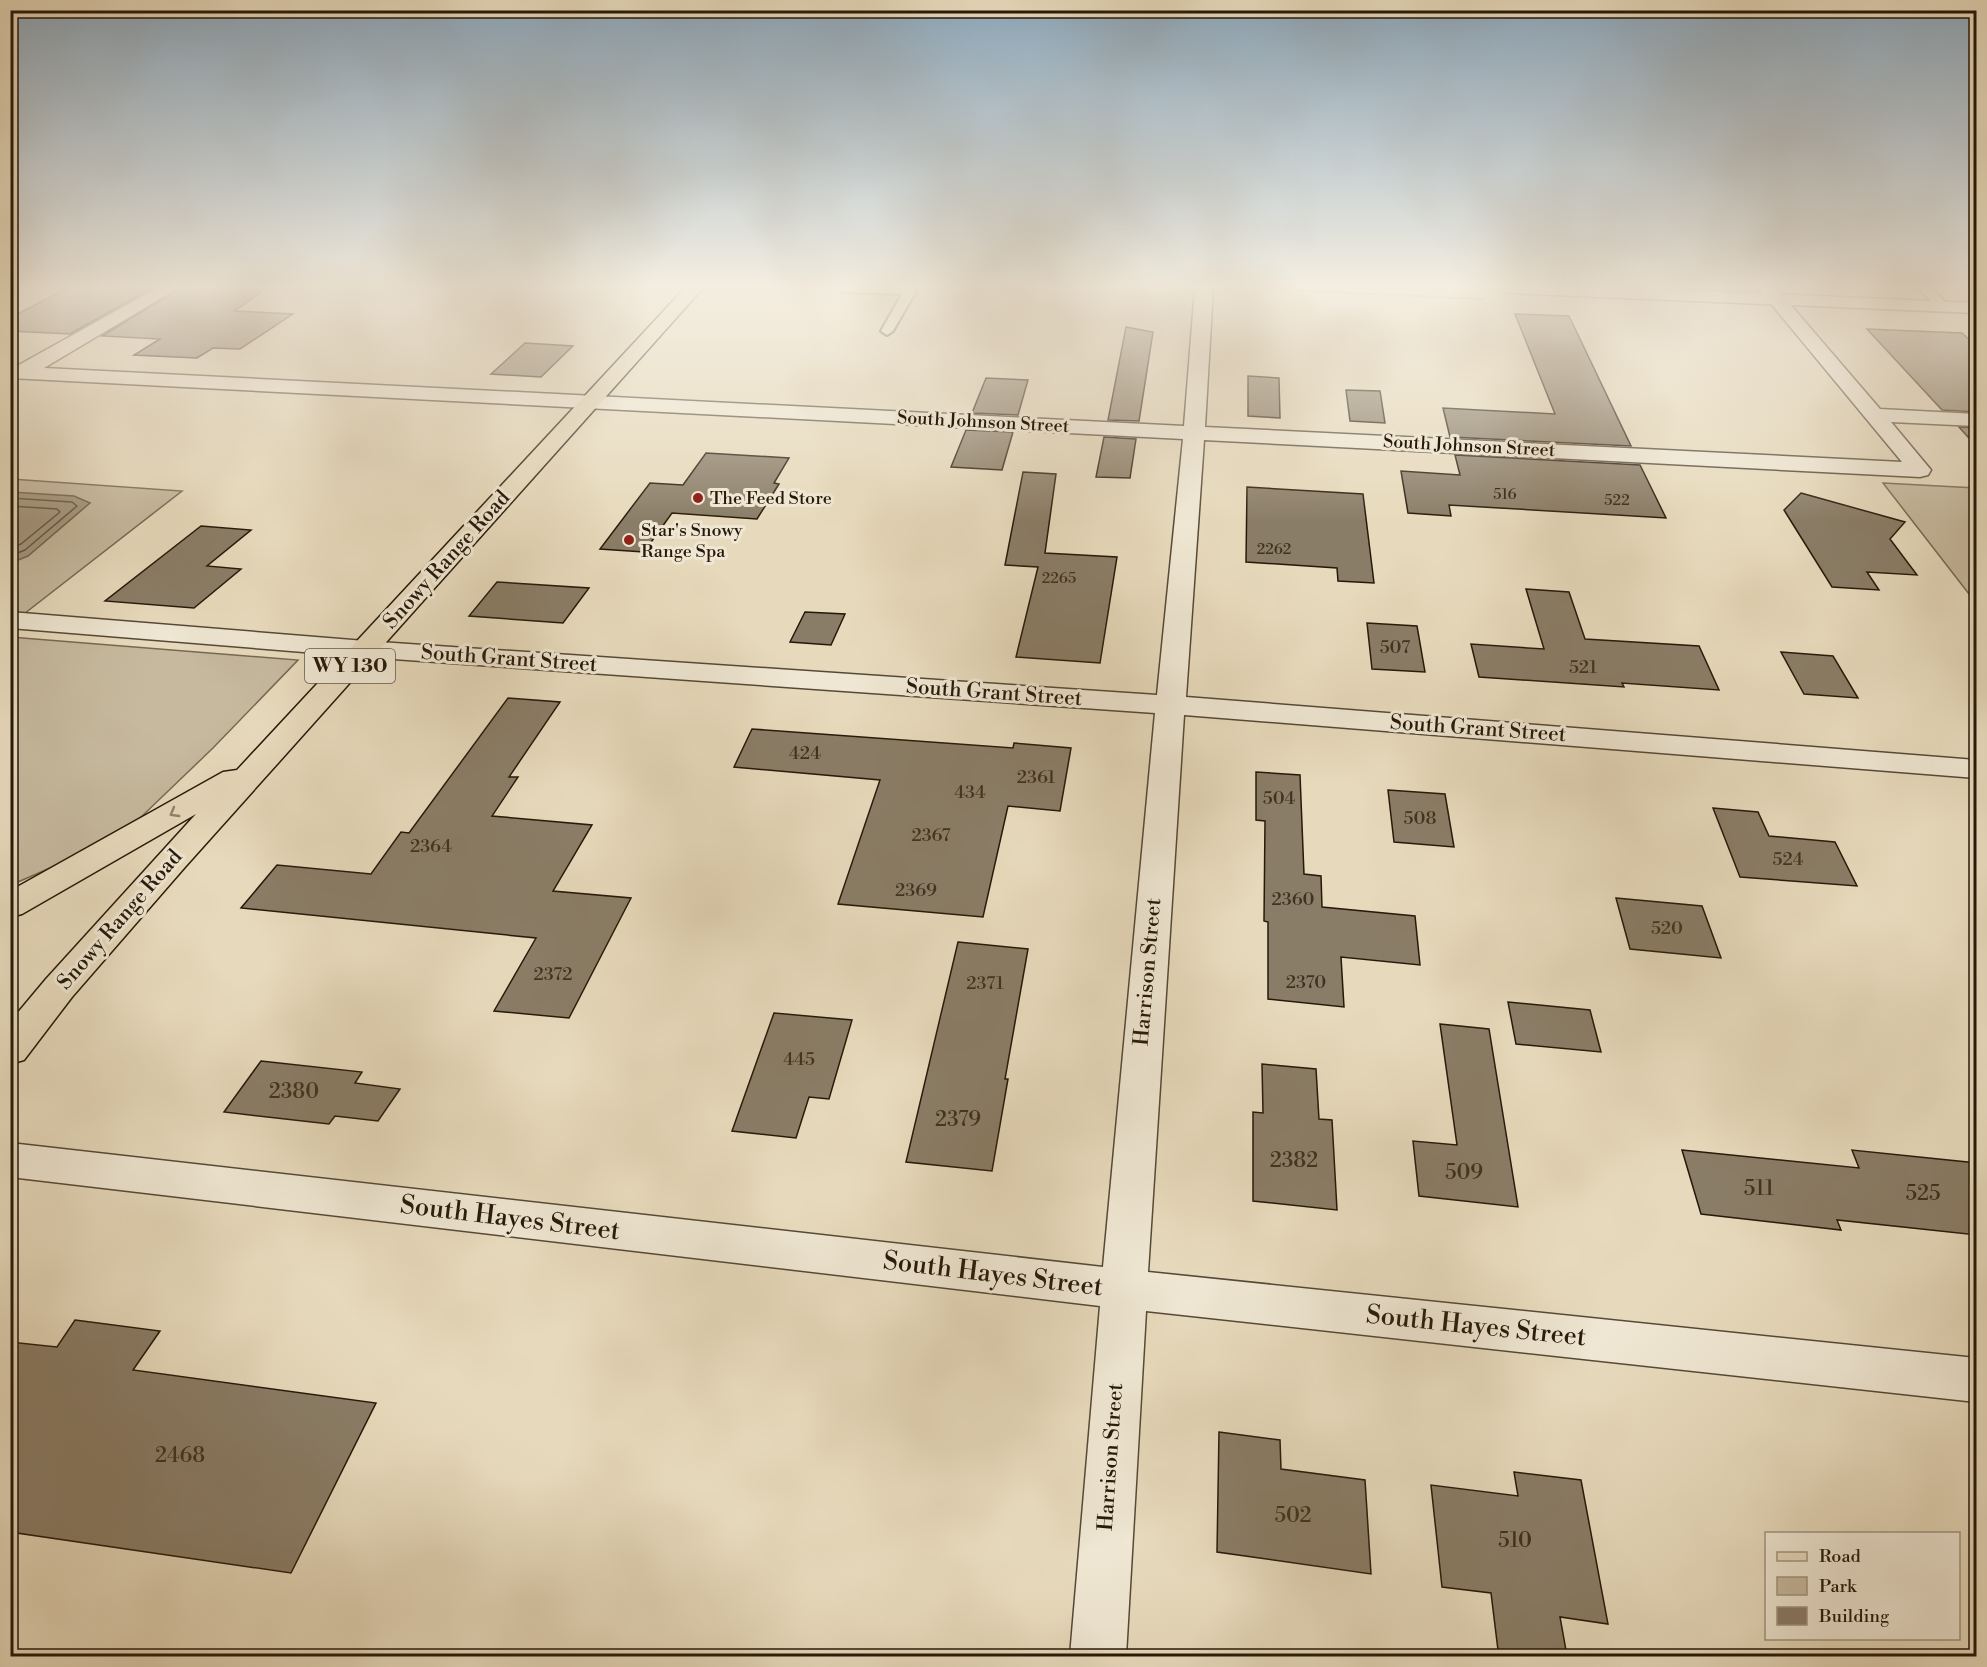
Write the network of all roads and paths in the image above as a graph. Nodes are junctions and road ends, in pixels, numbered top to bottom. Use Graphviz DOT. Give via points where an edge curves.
graph roads {
  1 [pos="31,366"];
  2 [pos="624,366"];
  3 [pos="1200,366"];
  4 [pos="1832,366"];
  5 [pos="14,375"];
  6 [pos="591,402"];
  7 [pos="1874,415"];
  8 [pos="1977,420"];
  9 [pos="1196,432"];
  10 [pos="10,620"];
  11 [pos="365,649"];
  12 [pos="1170,705"];
  13 [pos="261,763"];
  14 [pos="1977,769"];
  15 [pos="10,906"];
  16 [pos="10,1050"];
  17 [pos="10,1160"];
  18 [pos="1122,1289"];
  19 [pos="1977,1380"];
  20 [pos="1098,1656"];
  1 -- 5 [label="street"];
  2 -- 6 [label="main road, Snowy Range Road / WY 130"];
  3 -- 9 [label="street, Harrison Street"];
  4 -- 7 [label="street"];
  5 -- 6 [label="street, South Johnson Street"];
  6 -- 9 [label="street, South Johnson Street"];
  6 -- 11 [label="main road, Snowy Range Road / WY 130"];
  7 -- 8 [label="street"];
  7 -- 9 [label="street, South Johnson Street" via="1920,470"];
  9 -- 12 [label="street, Harrison Street"];
  10 -- 11 [label="street, South Grant Street"];
  11 -- 12 [label="street, South Grant Street"];
  11 -- 13 [label="main road, Snowy Range Road / WY 130"];
  12 -- 14 [label="street, South Grant Street"];
  12 -- 18 [label="street, Harrison Street"];
  13 -- 15 [label="main road, WY 130, one-way"];
  13 -- 16 [label="main road, Snowy Range Road / WY 130" via="59,988"];
  17 -- 18 [label="street, South Hayes Street"];
  18 -- 19 [label="street, South Hayes Street"];
  18 -- 20 [label="street, Harrison Street"];
}
